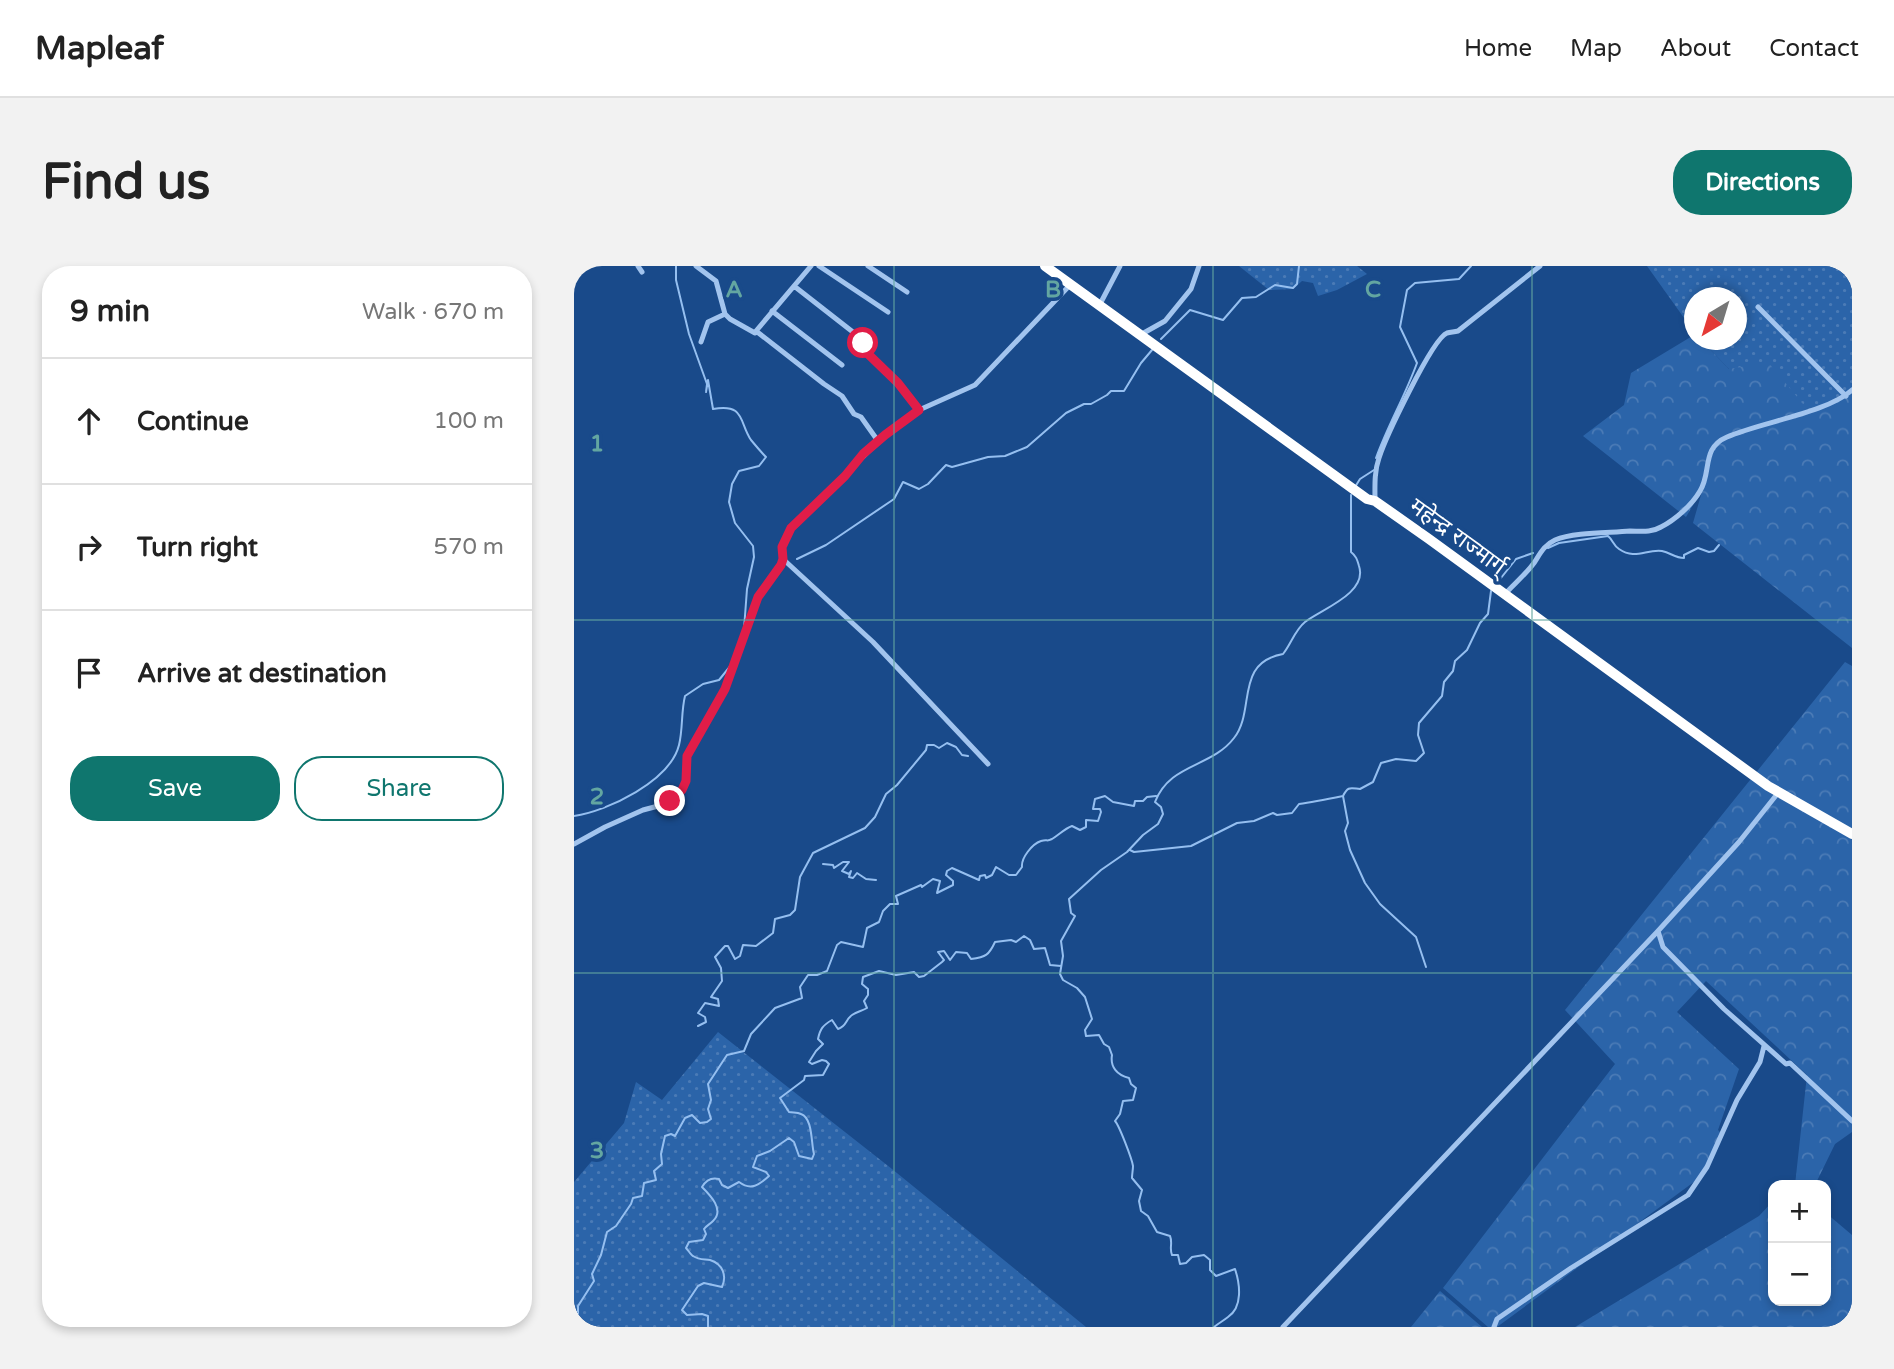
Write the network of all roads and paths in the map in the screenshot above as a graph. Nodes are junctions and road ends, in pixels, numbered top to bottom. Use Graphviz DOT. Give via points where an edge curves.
graph roads {
  1 [pos="638,266"];
  2 [pos="696,266"];
  3 [pos="811,266"];
  4 [pos="819,266"];
  5 [pos="868,266"];
  6 [pos="1045,266"];
  7 [pos="1120,266"];
  8 [pos="1199,266"];
  9 [pos="1539,266"];
  10 [pos="642,272"];
  11 [pos="1070,285"];
  12 [pos="794,286"];
  13 [pos="906,292"];
  14 [pos="1099,306"];
  15 [pos="1758,307"];
  16 [pos="772,311"];
  17 [pos="888,312"];
  18 [pos="725,314"];
  19 [pos="755,333"];
  20 [pos="1139,336"];
  21 [pos="701,342"];
  22 [pos="842,365"];
  23 [pos="1852,390"];
  24 [pos="1846,396"];
  25 [pos="919,410"];
  26 [pos="878,441"];
  27 [pos="1371,500"];
  28 [pos="783,559"];
  29 [pos="1504,595"];
  30 [pos="988,764"];
  31 [pos="1779,792"];
  32 [pos="1852,834"];
  33 [pos="574,844"];
  34 [pos="1658,931"];
  35 [pos="1764,1046"];
  36 [pos="1852,1121"];
  37 [pos="1283,1327"];
  38 [pos="1494,1327"];
  1 -- 10 [label="street"];
  2 -- 18 [label="street" via="716,281"];
  3 -- 12 [label="street"];
  4 -- 17 [label="street"];
  5 -- 13 [label="street"];
  6 -- 11 [label="highway, महेन्द्र राज्मार्ग्"];
  7 -- 14 [label="street"];
  8 -- 20 [label="street" via="1191,289 1166,321"];
  9 -- 27 [label="street" via="1458,331 1443,337 1418,374 1385,442"];
  11 -- 14 [label="highway, महेन्द्र राज्मार्ग्"];
  11 -- 25 [label="street" via="975,385"];
  12 -- 16 [label="street"];
  12 -- 25 [label="street" via="858,336 866,352"];
  14 -- 20 [label="highway, महेन्द्र राज्मार्ग्"];
  15 -- 24 [label="street"];
  16 -- 22 [label="street"];
  16 -- 26 [label="street" via="756,331 842,396"];
  18 -- 19 [label="street"];
  18 -- 21 [label="street" via="708,322"];
  20 -- 27 [label="highway, महेन्द्र राज्मार्ग्"];
  23 -- 24 [label="street"];
  24 -- 29 [label="street" via="1719,441 1707,458 1702,490 1660,528 1555,540"];
  25 -- 26 [label="street"];
  26 -- 28 [label="street" via="791,528 782,547"];
  27 -- 29 [label="highway, महेन्द्र राज्मार्ग्"];
  28 -- 30 [label="street" via="873,642"];
  28 -- 33 [label="street" via="758,597 725,689 687,756 682,790 662,806 643,810"];
  29 -- 31 [label="highway, महेन्द्र राज्मार्ग्"];
  31 -- 32 [label="highway, महेन्द्र राज्मार्ग्"];
  31 -- 34 [label="street"];
  34 -- 35 [label="street" via="1662,947"];
  34 -- 37 [label="street"];
  35 -- 36 [label="street" via="1790,1063"];
  35 -- 38 [label="street" via="1707,1167 1688,1195 1571,1268 1497,1319"];
}
